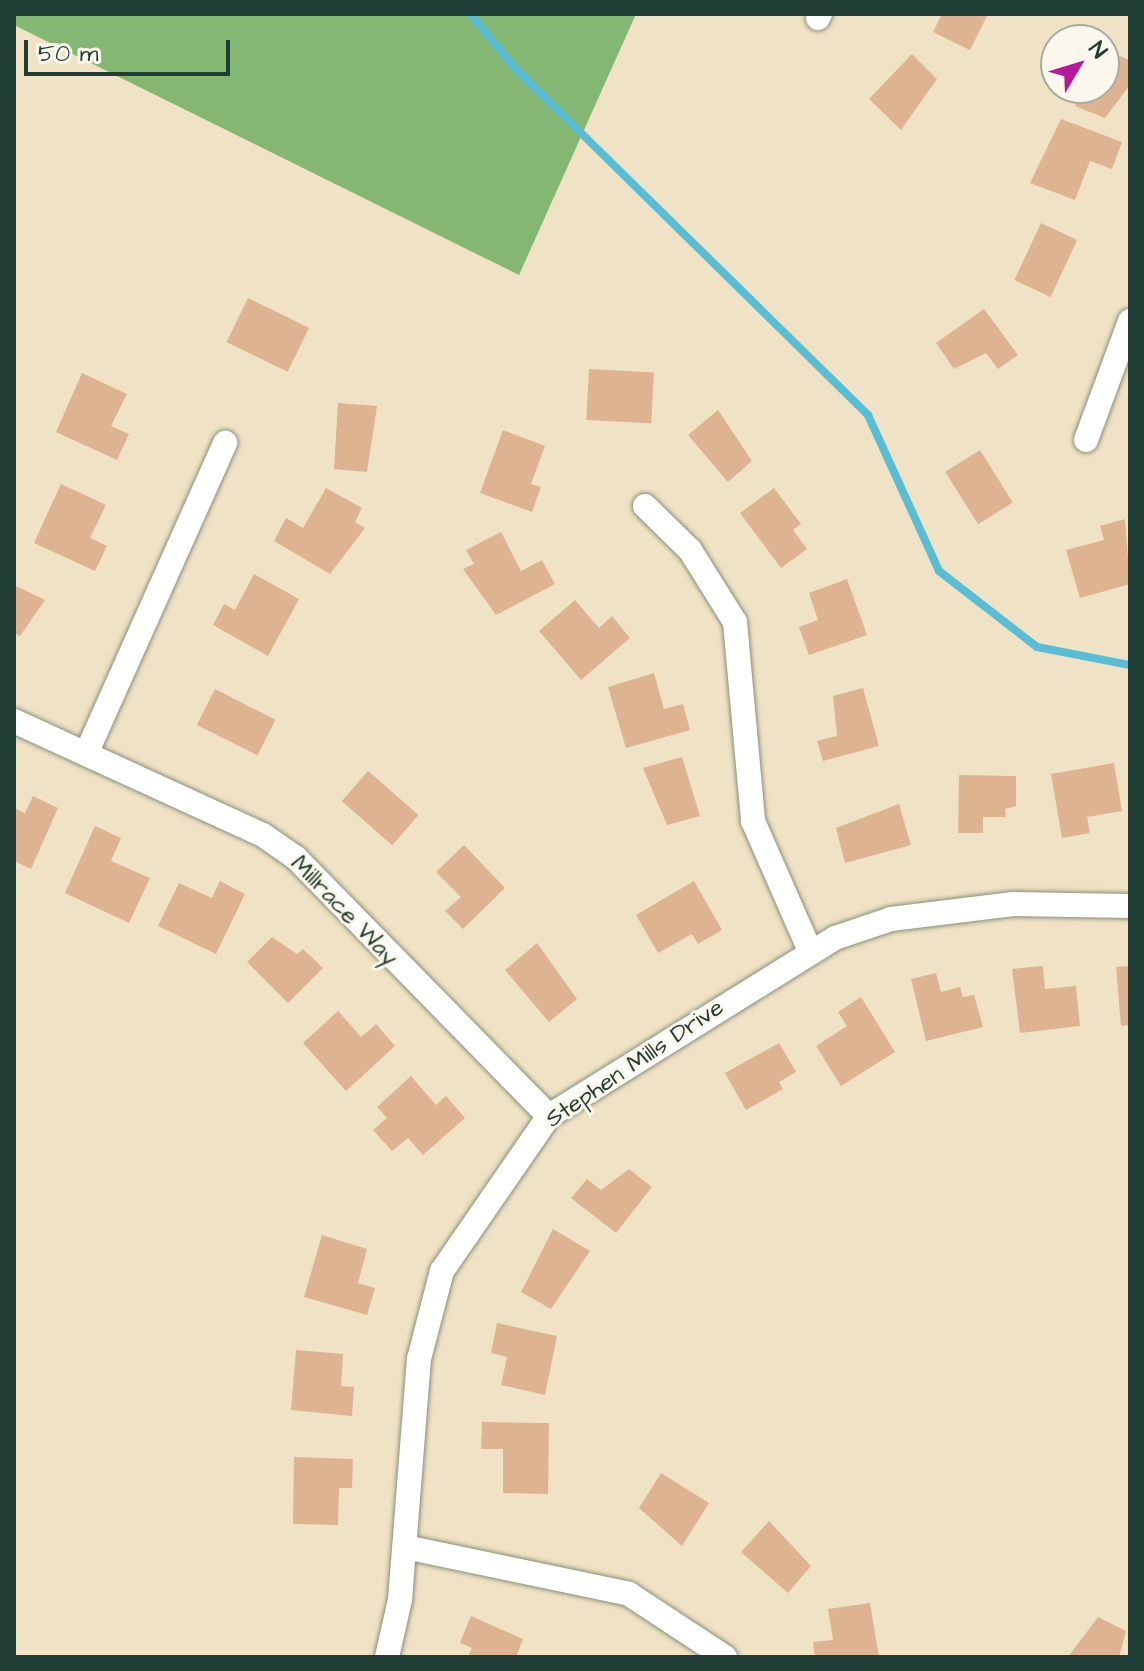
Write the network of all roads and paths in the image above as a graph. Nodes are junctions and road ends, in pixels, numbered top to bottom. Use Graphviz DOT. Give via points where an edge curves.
graph roads {
  1 [pos="1130,321"];
  2 [pos="1086,440"];
  3 [pos="225,443"];
  4 [pos="645,506"];
  5 [pos="14,721"];
  6 [pos="86,754"];
  7 [pos="1130,906"];
  8 [pos="811,953"];
  9 [pos="549,1116"];
  10 [pos="405,1547"];
  11 [pos="387,1657"];
  12 [pos="725,1657"];
  1 -- 2 [label="street"];
  3 -- 6 [label="street"];
  4 -- 8 [label="street" via="690,550 735,622 753,821"];
  5 -- 6 [label="street, Millrace Way"];
  6 -- 9 [label="street, Millrace Way" via="263,835 296,858"];
  7 -- 8 [label="street, Stephen Mills Drive" via="1013,904 891,919"];
  8 -- 9 [label="street, Stephen Mills Drive"];
  9 -- 10 [label="street, Stephen Mills Drive" via="442,1271 419,1359"];
  10 -- 11 [label="street, Stephen Mills Drive"];
  10 -- 12 [label="street" via="629,1594"];
}
